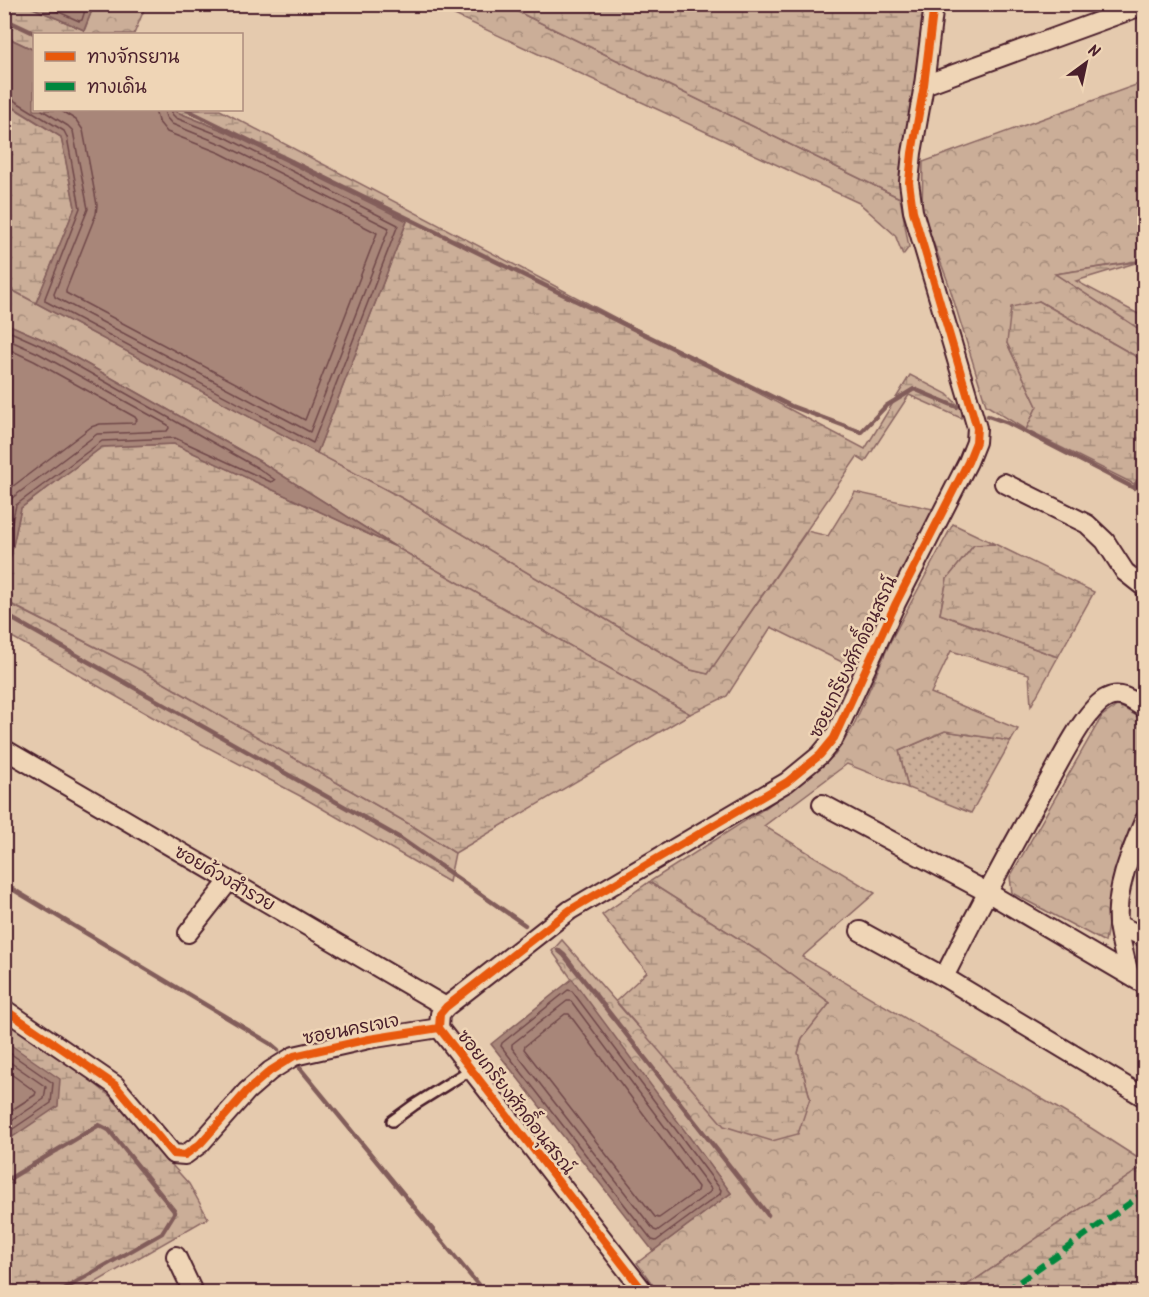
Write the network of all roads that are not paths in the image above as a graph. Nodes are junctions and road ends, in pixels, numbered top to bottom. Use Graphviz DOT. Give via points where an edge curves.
graph roads {
  1 [pos="934,4"];
  2 [pos="1133,7"];
  3 [pos="924,85"];
  4 [pos="1004,483"];
  5 [pos="1144,587"];
  6 [pos="1144,708"];
  7 [pos="4,750"];
  8 [pos="822,804"];
  9 [pos="1144,821"];
  10 [pos="229,881"];
  11 [pos="987,892"];
  12 [pos="1118,925"];
  13 [pos="860,931"];
  14 [pos="188,933"];
  15 [pos="1144,937"];
  16 [pos="1129,974"];
  17 [pos="944,977"];
  18 [pos="1144,984"];
  19 [pos="446,1007"];
  20 [pos="4,1009"];
  21 [pos="439,1028"];
  22 [pos="470,1070"];
  23 [pos="1144,1097"];
  24 [pos="392,1121"];
  25 [pos="176,1256"];
  26 [pos="193,1293"];
  27 [pos="644,1293"];
  1 -- 3 [label="street, ซอยเกรียงศักดิ์อนุสรณ์"];
  2 -- 3 [label="street"];
  3 -- 19 [label="street, ซอยเกรียงศักดิ์อนุสรณ์" via="909,182 913,211 977,428 976,442 834,738 787,782 570,910"];
  4 -- 5 [label="street" via="1097,532 1125,572"];
  6 -- 11 [label="street" via="1126,697 1109,696 1092,710"];
  7 -- 10 [label="street, ซอยด้วงสำรวย"];
  8 -- 11 [label="street"];
  9 -- 12 [label="street" via="1124,877"];
  10 -- 14 [label="street"];
  10 -- 19 [label="street, ซอยด้วงสำรวย"];
  11 -- 16 [label="street"];
  11 -- 17 [label="street"];
  12 -- 15 [label="street"];
  12 -- 16 [label="street"];
  13 -- 17 [label="street"];
  16 -- 18 [label="street"];
  17 -- 23 [label="street"];
  19 -- 21 [label="street, ซอยเกรียงศักดิ์อนุสรณ์" via="440,1014"];
  20 -- 21 [label="street, ซอยนครเจเจ" via="115,1085 173,1154 185,1155 200,1144 247,1091 294,1056"];
  21 -- 22 [label="street, ซอยเกรียงศักดิ์อนุสรณ์"];
  22 -- 24 [label="lane"];
  22 -- 27 [label="street, ซอยเกรียงศักดิ์อนุสรณ์"];
  25 -- 26 [label="street"];
}
